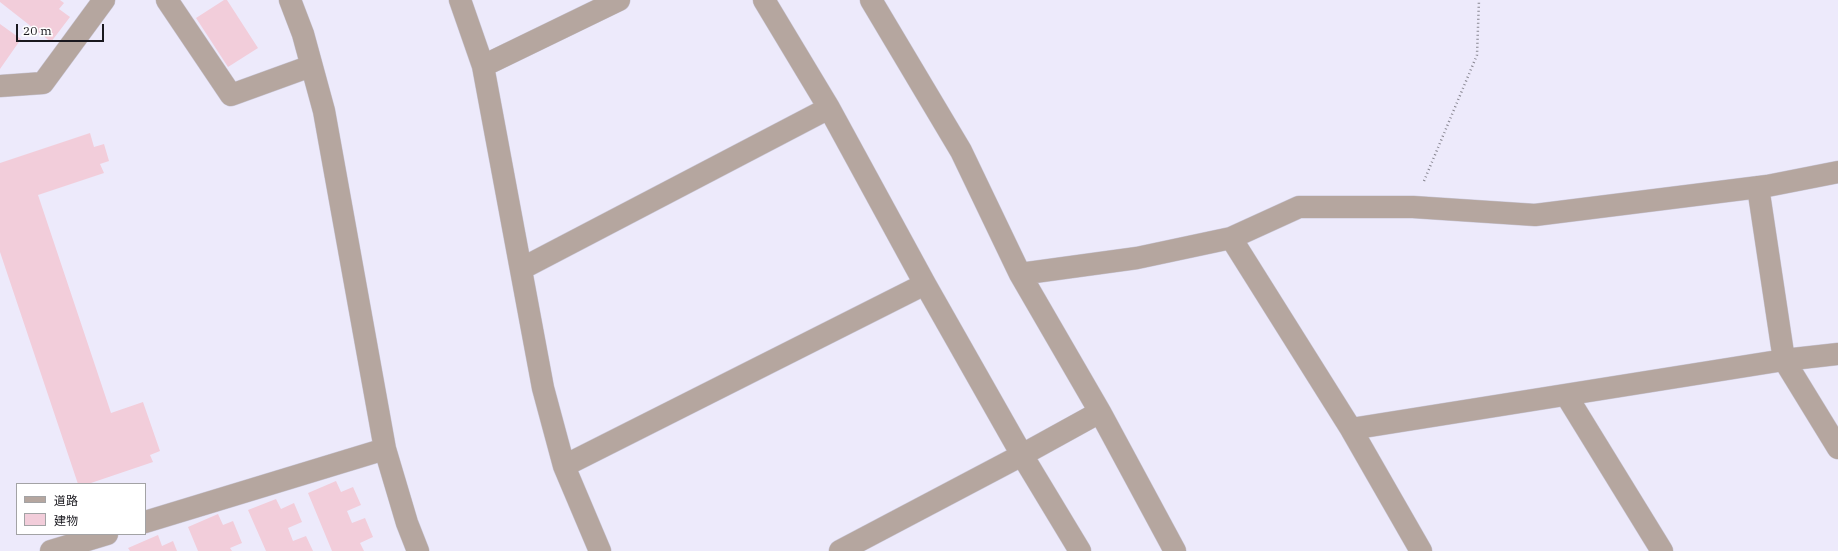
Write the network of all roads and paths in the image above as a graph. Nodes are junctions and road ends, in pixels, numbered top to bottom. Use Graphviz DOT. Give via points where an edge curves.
graph roads {
  1 [pos="104,0"];
  2 [pos="166,0"];
  3 [pos="290,0"];
  4 [pos="460,0"];
  5 [pos="619,0"];
  6 [pos="764,0"];
  7 [pos="871,0"];
  8 [pos="1479,0"];
  9 [pos="311,66"];
  10 [pos="482,66"];
  11 [pos="0,86"];
  12 [pos="829,108"];
  13 [pos="1838,172"];
  14 [pos="1758,187"];
  15 [pos="1413,207"];
  16 [pos="1231,238"];
  17 [pos="521,270"];
  18 [pos="1020,274"];
  19 [pos="925,284"];
  20 [pos="1838,354"];
  21 [pos="1784,360"];
  22 [pos="1566,395"];
  23 [pos="1100,412"];
  24 [pos="1351,429"];
  25 [pos="1838,448"];
  26 [pos="385,449"];
  27 [pos="1022,455"];
  28 [pos="564,466"];
  29 [pos="146,522"];
  30 [pos="103,535"];
  31 [pos="51,551"];
  32 [pos="418,551"];
  33 [pos="600,551"];
  34 [pos="840,551"];
  35 [pos="1080,551"];
  36 [pos="1175,551"];
  37 [pos="1421,551"];
  38 [pos="1662,551"];
  1 -- 11 [label="street" via="43,83"];
  2 -- 9 [label="street" via="231,95"];
  3 -- 9 [label="street" via="303,34"];
  4 -- 10 [label="street"];
  5 -- 10 [label="street"];
  6 -- 12 [label="street"];
  7 -- 18 [label="street" via="962,150"];
  8 -- 15 [label="path" via="1477,55"];
  9 -- 26 [label="street" via="324,111"];
  10 -- 17 [label="street"];
  12 -- 17 [label="street"];
  12 -- 19 [label="street"];
  13 -- 14 [label="street"];
  14 -- 15 [label="street" via="1535,215"];
  14 -- 21 [label="street"];
  15 -- 16 [label="street" via="1299,207"];
  16 -- 18 [label="street" via="1137,258"];
  16 -- 24 [label="street"];
  17 -- 28 [label="street" via="543,388"];
  18 -- 23 [label="street"];
  19 -- 27 [label="street"];
  19 -- 28 [label="street"];
  20 -- 21 [label="street"];
  21 -- 22 [label="street"];
  21 -- 25 [label="street"];
  22 -- 24 [label="street"];
  22 -- 38 [label="street"];
  23 -- 27 [label="street"];
  23 -- 36 [label="street"];
  24 -- 37 [label="street"];
  26 -- 29 [label="street"];
  26 -- 32 [label="street"];
  27 -- 34 [label="street"];
  27 -- 35 [label="street"];
  28 -- 33 [label="street"];
  30 -- 31 [label="street"];
}
